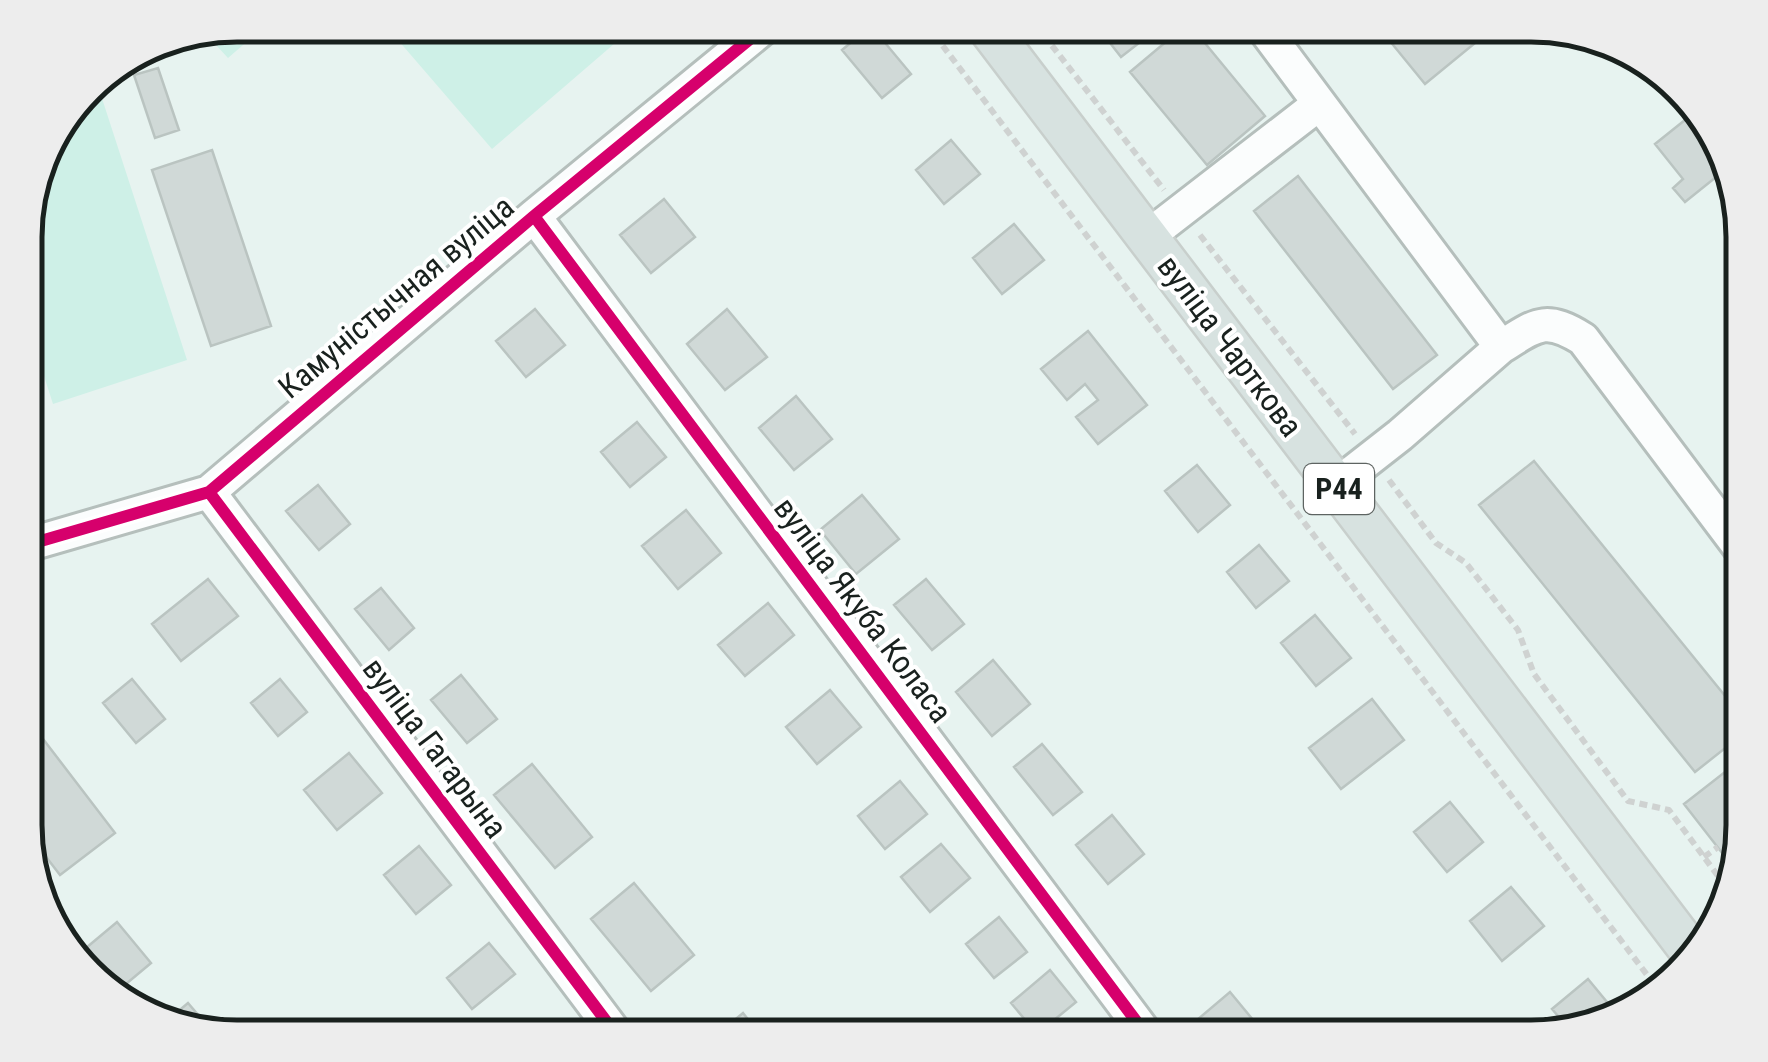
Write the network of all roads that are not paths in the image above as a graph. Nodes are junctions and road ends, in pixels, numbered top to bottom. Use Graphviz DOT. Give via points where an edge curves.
graph roads {
  1 [pos="999,42"];
  2 [pos="1274,42"];
  3 [pos="746,43"];
  4 [pos="1319,104"];
  5 [pos="534,216"];
  6 [pos="1148,237"];
  7 [pos="1501,347"];
  8 [pos="1336,485"];
  9 [pos="209,492"];
  10 [pos="1725,529"];
  11 [pos="42,541"];
  12 [pos="1684,944"];
  13 [pos="1135,1019"];
  14 [pos="605,1020"];
  1 -- 6 [label="main road, вуліца Чарткова / Р44"];
  2 -- 4 [label="street"];
  3 -- 5 [label="street, Камуністычная вуліца"];
  4 -- 6 [label="street"];
  4 -- 7 [label="street"];
  5 -- 9 [label="street, Камуністычная вуліца"];
  5 -- 13 [label="street, вуліца Якуба Коласа"];
  6 -- 8 [label="main road, вуліца Чарткова / Р44"];
  7 -- 8 [label="street"];
  7 -- 10 [label="street" via="1538,324 1561,325 1583,339"];
  8 -- 12 [label="main road, вуліца Чарткова / Р44"];
  9 -- 11 [label="street, Камуністычная вуліца"];
  9 -- 14 [label="street, вуліца Гагарына"];
}
